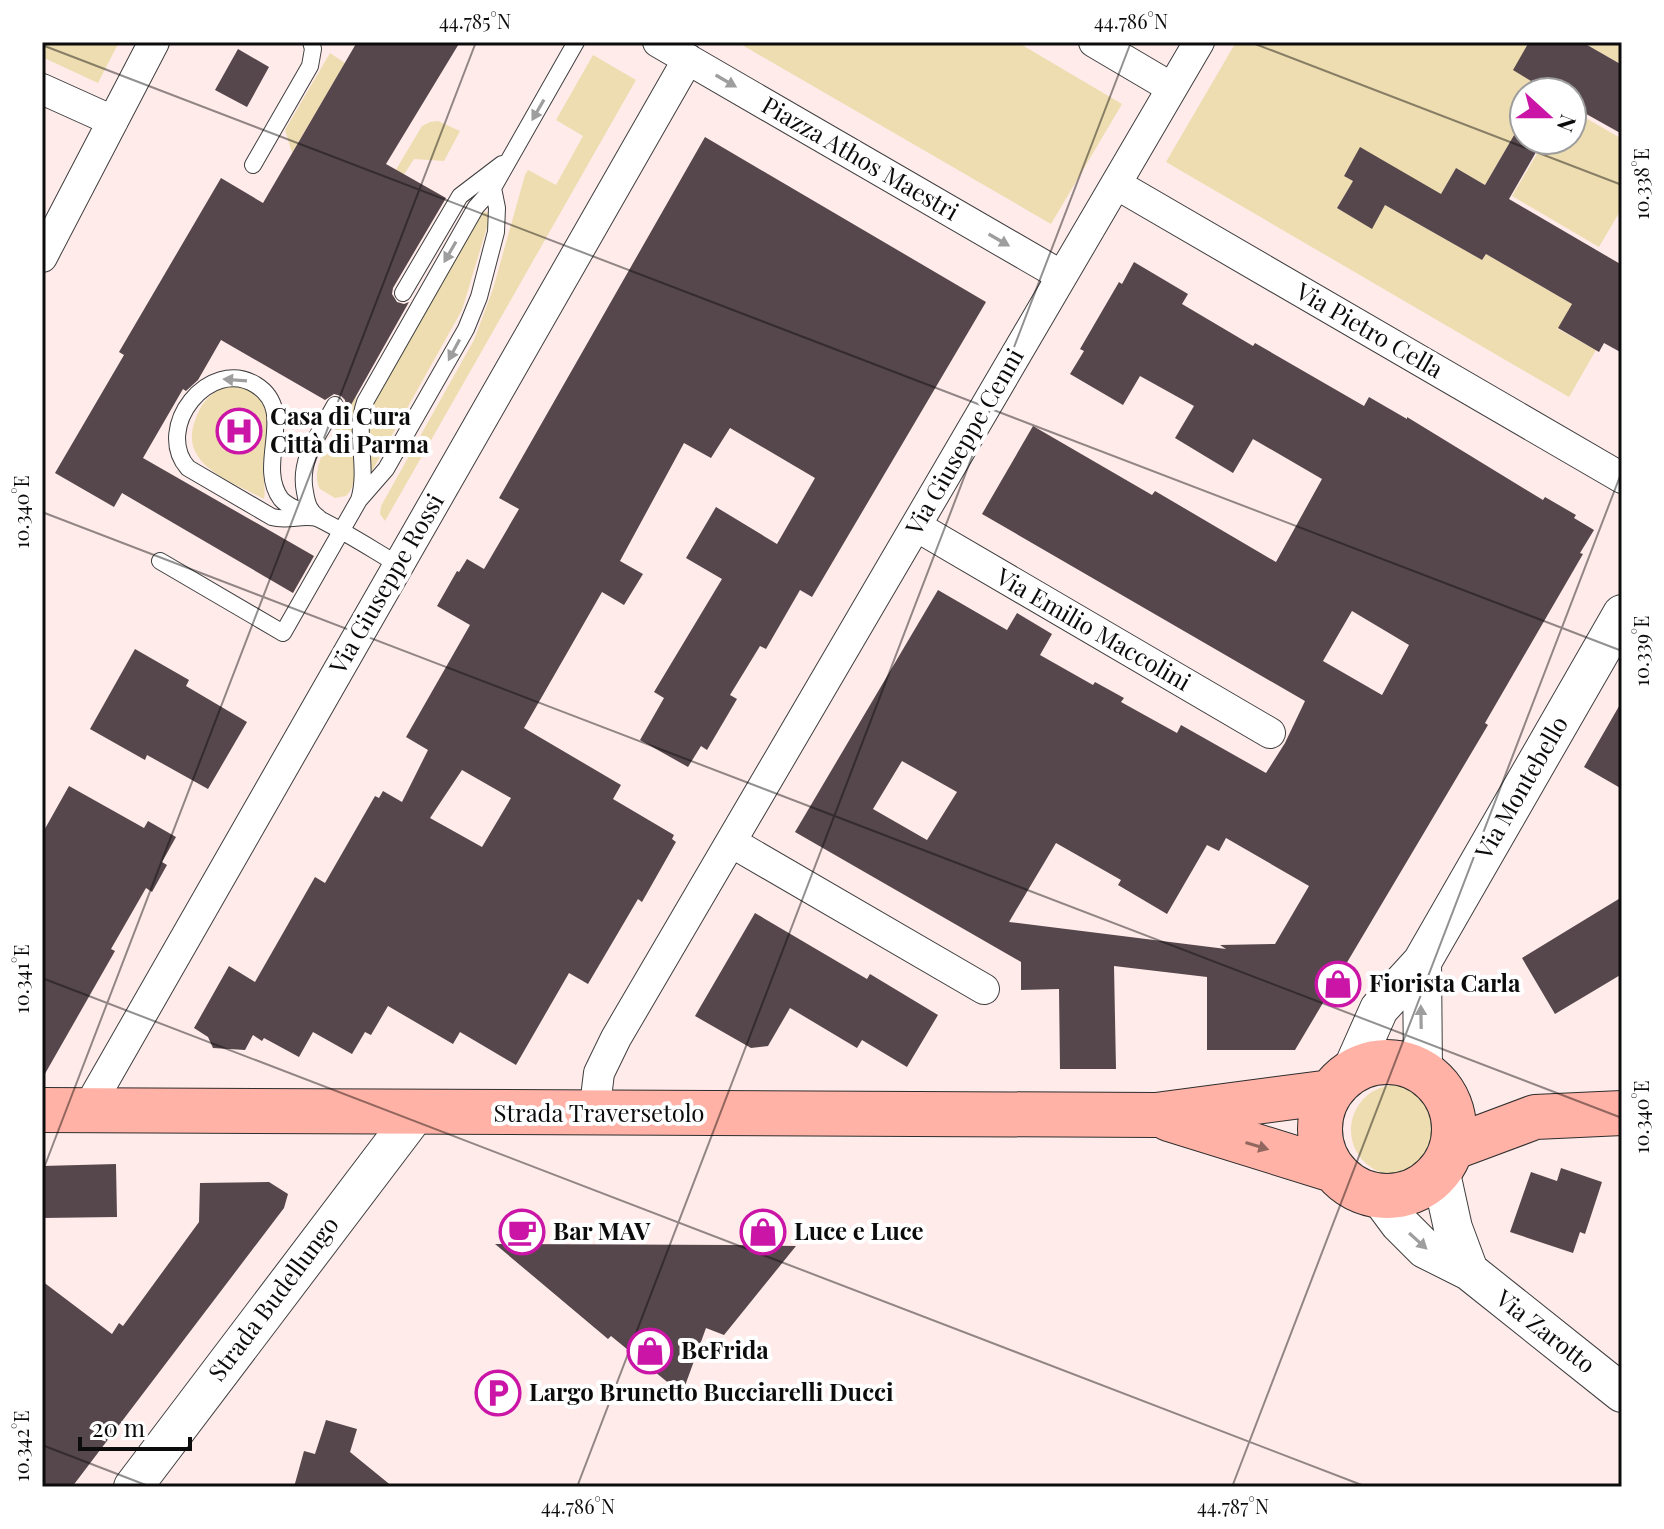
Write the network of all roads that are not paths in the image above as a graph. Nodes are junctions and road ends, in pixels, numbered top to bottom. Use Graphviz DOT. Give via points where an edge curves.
graph roads {
  1 [pos="154,42"];
  2 [pos="311,42"];
  3 [pos="576,42"];
  4 [pos="658,42"];
  5 [pos="1094,42"];
  6 [pos="1199,42"];
  7 [pos="688,59"];
  8 [pos="1172,88"];
  9 [pos="42,89"];
  10 [pos="113,121"];
  11 [pos="510,158"];
  12 [pos="253,165"];
  13 [pos="1116,184"];
  14 [pos="493,188"];
  15 [pos="42,257"];
  16 [pos="1062,276"];
  17 [pos="403,293"];
  18 [pos="335,405"];
  19 [pos="1622,478"];
  20 [pos="359,500"];
  21 [pos="320,519"];
  22 [pos="916,526"];
  23 [pos="341,531"];
  24 [pos="160,561"];
  25 [pos="399,565"];
  26 [pos="1622,614"];
  27 [pos="1270,733"];
  28 [pos="731,842"];
  29 [pos="1422,962"];
  30 [pos="984,989"];
  31 [pos="1431,1080"];
  32 [pos="1341,1082"];
  33 [pos="42,1110"];
  34 [pos="87,1110"];
  35 [pos="417,1112"];
  36 [pos="1622,1113"];
  37 [pos="594,1114"];
  38 [pos="1156,1115"];
  39 [pos="1535,1117"];
  40 [pos="1446,1159"];
  41 [pos="1333,1170"];
  42 [pos="1379,1196"];
  43 [pos="1469,1271"];
  44 [pos="1622,1393"];
  45 [pos="133,1487"];
  1 -- 10 [label="street"];
  2 -- 12 [label="lane" via="310,66"];
  3 -- 11 [label="lane, one-way"];
  4 -- 7 [label="street, Piazza Athos Maestri"];
  5 -- 8 [label="street"];
  6 -- 8 [label="street, Via Giuseppe Cenni"];
  7 -- 16 [label="street, Piazza Athos Maestri, one-way"];
  7 -- 25 [label="street, Via Giuseppe Rossi"];
  8 -- 13 [label="street, Via Giuseppe Cenni"];
  9 -- 10 [label="street"];
  10 -- 15 [label="street"];
  11 -- 14 [label="lane"];
  11 -- 17 [label="lane" via="460,196"];
  13 -- 16 [label="street, Via Giuseppe Cenni"];
  13 -- 19 [label="street, Via Pietro Cella"];
  14 -- 20 [label="lane, one-way" via="496,232 466,329 386,469"];
  14 -- 20 [label="lane, one-way" via="476,207 365,402 359,422"];
  16 -- 22 [label="street, Via Giuseppe Cenni"];
  18 -- 21 [label="lane" via="302,473 307,504"];
  20 -- 23 [label="lane"];
  21 -- 21 [label="lane, one-way" via="291,507 278,493 272,469 275,409 265,391 231,378 198,392 177,435 179,454 188,468 272,517"];
  21 -- 23 [label="lane"];
  22 -- 27 [label="street, Via Emilio Maccolini"];
  22 -- 28 [label="street, Via Giuseppe Cenni"];
  23 -- 24 [label="lane" via="283,633"];
  23 -- 25 [label="lane"];
  25 -- 34 [label="street, Via Giuseppe Rossi"];
  26 -- 29 [label="street, Via Montebello"];
  28 -- 30 [label="street"];
  28 -- 37 [label="street, Via Giuseppe Cenni" via="604,1061"];
  31 -- 29 [label="street, one-way"];
  29 -- 32 [label="street, Via Montebello" via="1379,1009"];
  31 -- 32 [label="main road" via="1412,1066 1387,1061 1362,1066"];
  31 -- 39 [label="main road"];
  31 -- 40 [label="main road" via="1449,1104 1454,1123"];
  32 -- 38 [label="main road, Strada Traversetolo"];
  32 -- 41 [label="main road" via="1322,1111 1320,1131"];
  33 -- 34 [label="main road, Strada Traversetolo"];
  34 -- 35 [label="main road, Strada Traversetolo"];
  35 -- 37 [label="main road, Strada Traversetolo"];
  35 -- 45 [label="street, Strada Budellungo"];
  36 -- 39 [label="main road"];
  37 -- 38 [label="main road, Strada Traversetolo"];
  38 -- 41 [label="main road, Strada Traversetolo, one-way"];
  39 -- 40 [label="main road"];
  40 -- 42 [label="main road" via="1428,1182"];
  40 -- 43 [label="street" via="1453,1228"];
  41 -- 42 [label="main road" via="1353,1187"];
  42 -- 43 [label="street, Via Zarotto, one-way" via="1425,1249"];
  43 -- 44 [label="street, Via Zarotto"];
}
